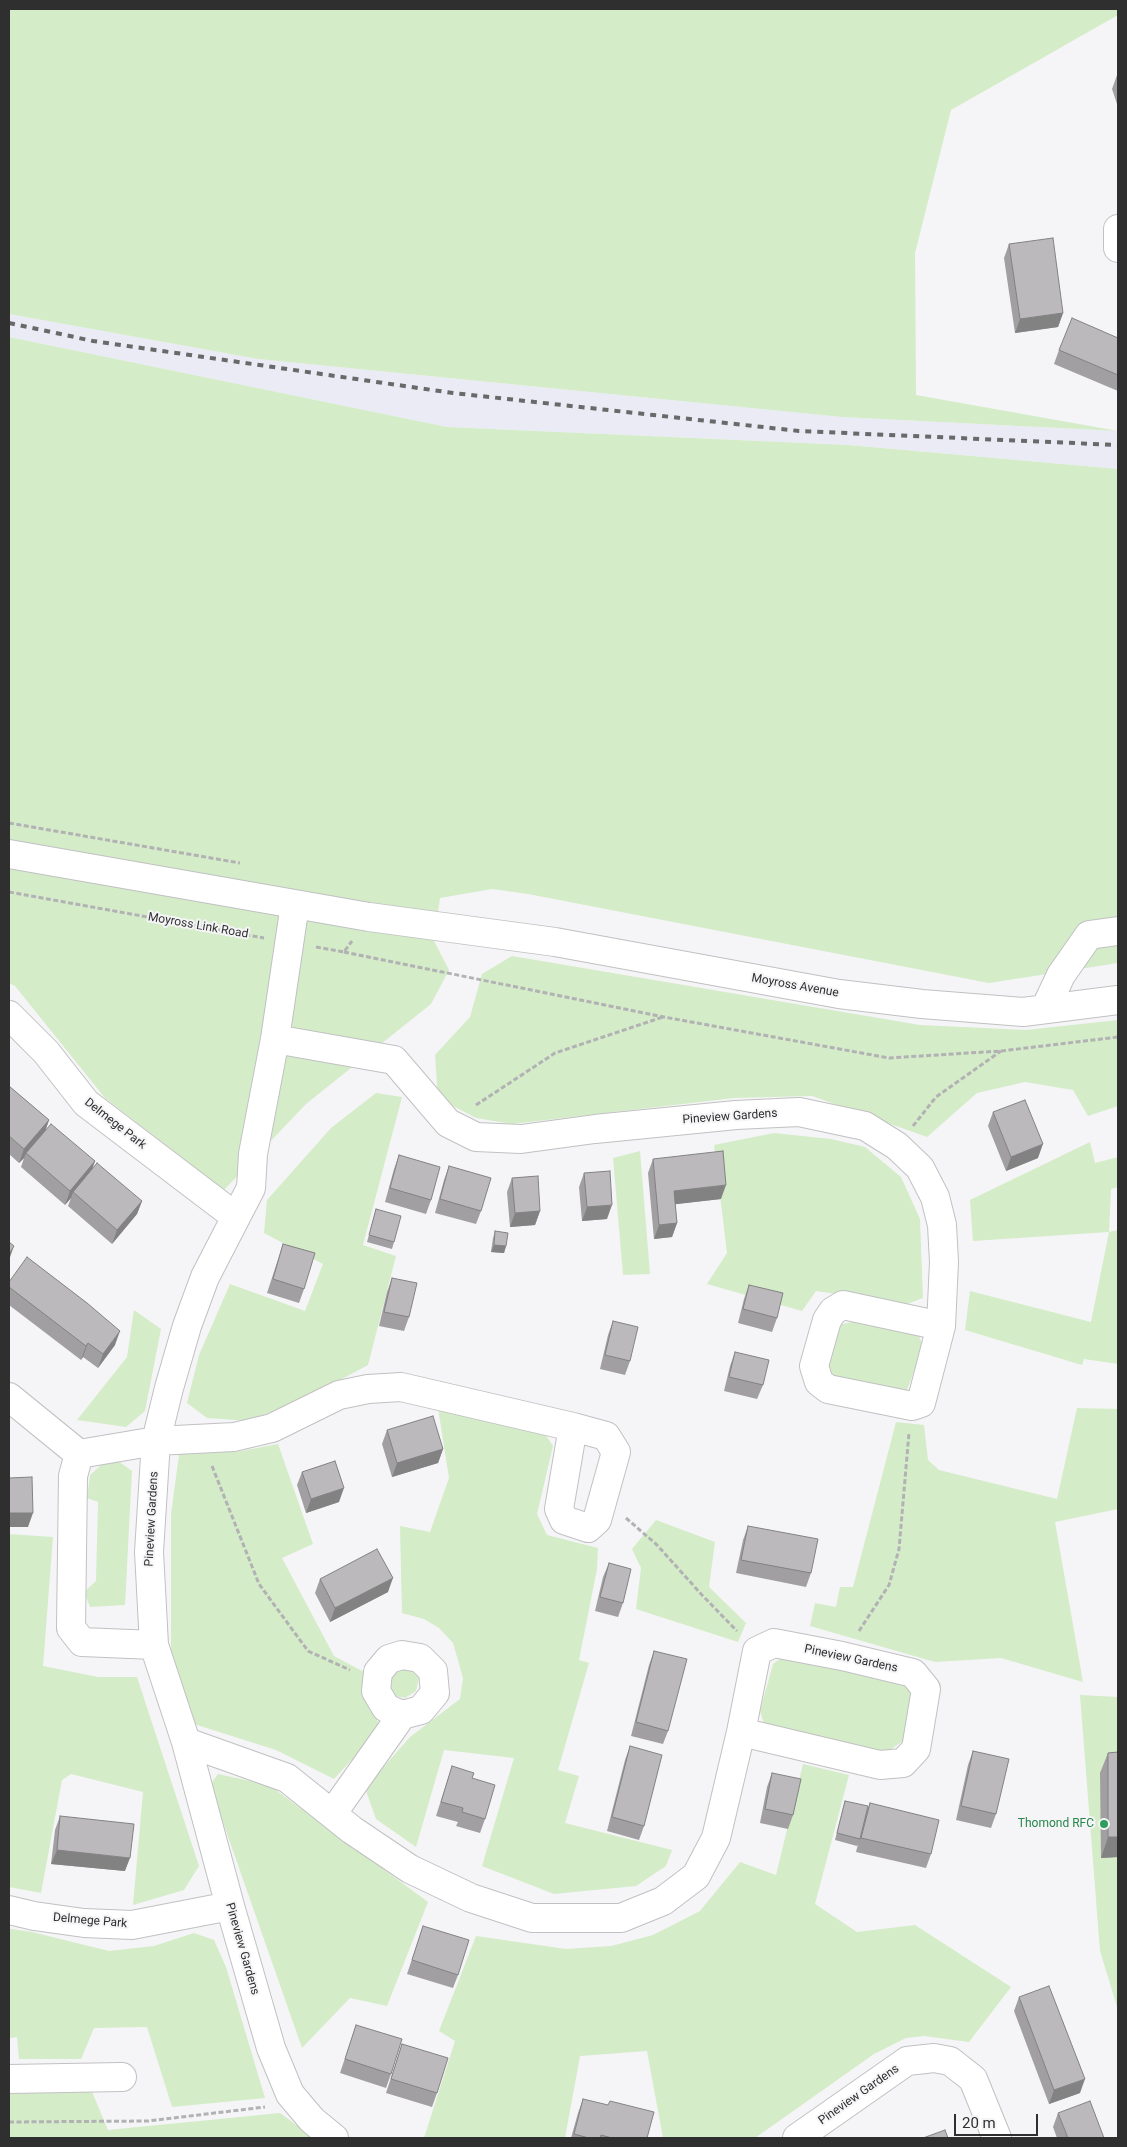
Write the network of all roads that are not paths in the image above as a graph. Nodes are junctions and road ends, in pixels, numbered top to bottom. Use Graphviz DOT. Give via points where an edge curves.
graph roads {
  1 [pos="1118,229"];
  2 [pos="1118,248"];
  3 [pos="9,854"];
  4 [pos="295,904"];
  5 [pos="1118,931"];
  6 [pos="1118,1000"];
  7 [pos="1045,1009"];
  8 [pos="9,1015"];
  9 [pos="275,1039"];
  10 [pos="236,1217"];
  11 [pos="941,1326"];
  12 [pos="9,1397"];
  13 [pos="573,1426"];
  14 [pos="156,1440"];
  15 [pos="79,1454"];
  16 [pos="154,1645"];
  17 [pos="402,1715"];
  18 [pos="741,1732"];
  19 [pos="186,1742"];
  20 [pos="332,1814"];
  21 [pos="230,1906"];
  22 [pos="9,1910"];
  23 [pos="122,2077"];
  24 [pos="9,2079"];
  25 [pos="334,2138"];
  26 [pos="796,2138"];
  27 [pos="997,2138"];
  1 -- 2 [label="street"];
  3 -- 4 [label="street"];
  4 -- 7 [label="street, Moyross Avenue" via="555,942 839,994 1023,1012"];
  4 -- 9 [label="street"];
  5 -- 7 [label="street" via="1089,935 1062,975"];
  6 -- 7 [label="street, Moyross Avenue"];
  8 -- 10 [label="street, Delmege Park" via="46,1052 86,1103"];
  9 -- 10 [label="street, Pineview Gardens" via="253,1154 250,1188"];
  9 -- 11 [label="street, Pineview Gardens" via="394,1060 448,1124 476,1137 521,1140 736,1114 799,1112 865,1126 897,1146 920,1168 935,1197 942,1225 944,1262"];
  10 -- 14 [label="street, Pineview Gardens" via="205,1277 187,1326"];
  11 -- 11 [label="street, Pineview Gardens" via="921,1403 912,1406 828,1389 819,1382 814,1366 827,1320 843,1305"];
  12 -- 15 [label="street"];
  13 -- 13 [label="street" via="559,1509 564,1520 588,1528 597,1520 616,1452 606,1436"];
  13 -- 14 [label="street" via="401,1387 339,1395 272,1428 234,1437"];
  14 -- 15 [label="street"];
  14 -- 16 [label="street, Pineview Gardens" via="148,1552"];
  15 -- 16 [label="street" via="74,1476 71,1628 82,1642"];
  16 -- 19 [label="street, Pineview Gardens"];
  17 -- 17 [label="street" via="420,1710 435,1693 433,1671 420,1658 402,1655 389,1659 378,1672 376,1690 386,1708"];
  17 -- 20 [label="street"];
  18 -- 18 [label="street, Pineview Gardens" via="757,1651 774,1643 913,1673 926,1689 916,1749 903,1763 880,1765"];
  18 -- 20 [label="street" via="716,1838 696,1876 663,1902 621,1918 532,1918 472,1898 410,1869"];
  19 -- 20 [label="street" via="287,1778"];
  19 -- 21 [label="street, Pineview Gardens"];
  21 -- 22 [label="street, Delmege Park" via="132,1925 84,1923"];
  21 -- 25 [label="street, Pineview Gardens" via="271,2048 290,2094 312,2120"];
  23 -- 24 [label="street"];
  26 -- 27 [label="street, Pineview Gardens" via="907,2061 934,2058 950,2061 973,2079"];
}
